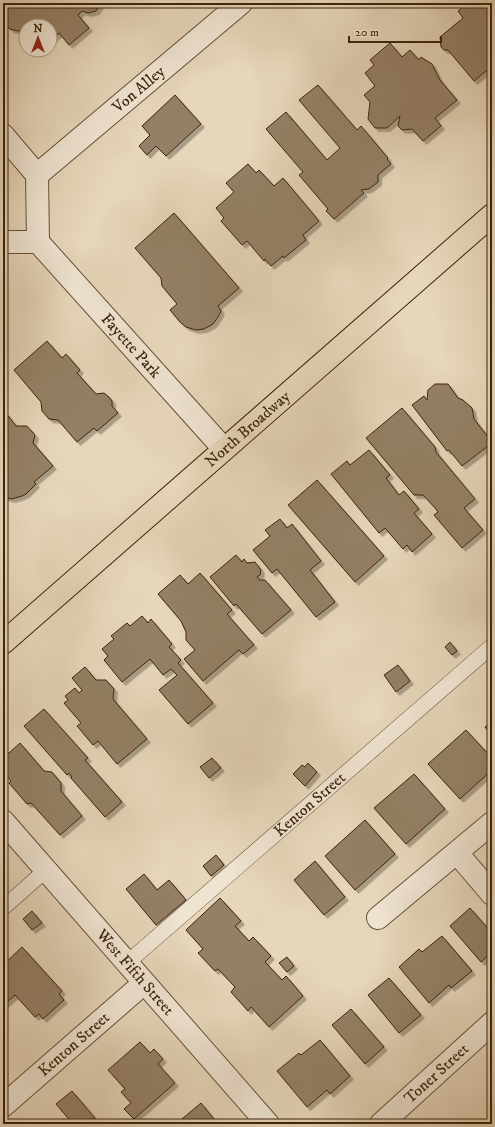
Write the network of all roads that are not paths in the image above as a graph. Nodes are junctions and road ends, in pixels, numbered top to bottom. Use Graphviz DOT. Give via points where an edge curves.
graph roads {
  1 [pos="241,3"];
  2 [pos="3,135"];
  3 [pos="37,175"];
  4 [pos="492,215"];
  5 [pos="3,242"];
  6 [pos="38,242"];
  7 [pos="224,449"];
  8 [pos="3,643"];
  9 [pos="492,646"];
  10 [pos="3,821"];
  11 [pos="492,823"];
  12 [pos="457,853"];
  13 [pos="46,870"];
  14 [pos="492,894"];
  15 [pos="3,908"];
  16 [pos="378,918"];
  17 [pos="127,963"];
  18 [pos="144,983"];
  19 [pos="492,1023"];
  20 [pos="3,1106"];
  21 [pos="268,1124"];
  22 [pos="381,1124"];
  1 -- 3 [label="street, Von Alley"];
  2 -- 3 [label="street"];
  3 -- 6 [label="street"];
  4 -- 7 [label="main road, North Broadway"];
  5 -- 6 [label="street"];
  6 -- 7 [label="street, Fayette Park"];
  7 -- 8 [label="main road, North Broadway"];
  9 -- 17 [label="lane, Kenton Street"];
  10 -- 13 [label="street, West Fifth Street"];
  11 -- 12 [label="street"];
  12 -- 14 [label="street"];
  12 -- 16 [label="street"];
  13 -- 15 [label="lane"];
  13 -- 17 [label="street, West Fifth Street"];
  17 -- 18 [label="street, West Fifth Street"];
  18 -- 20 [label="street, Kenton Street"];
  18 -- 21 [label="street, West Fifth Street"];
  19 -- 22 [label="street, Toner Street"];
}
